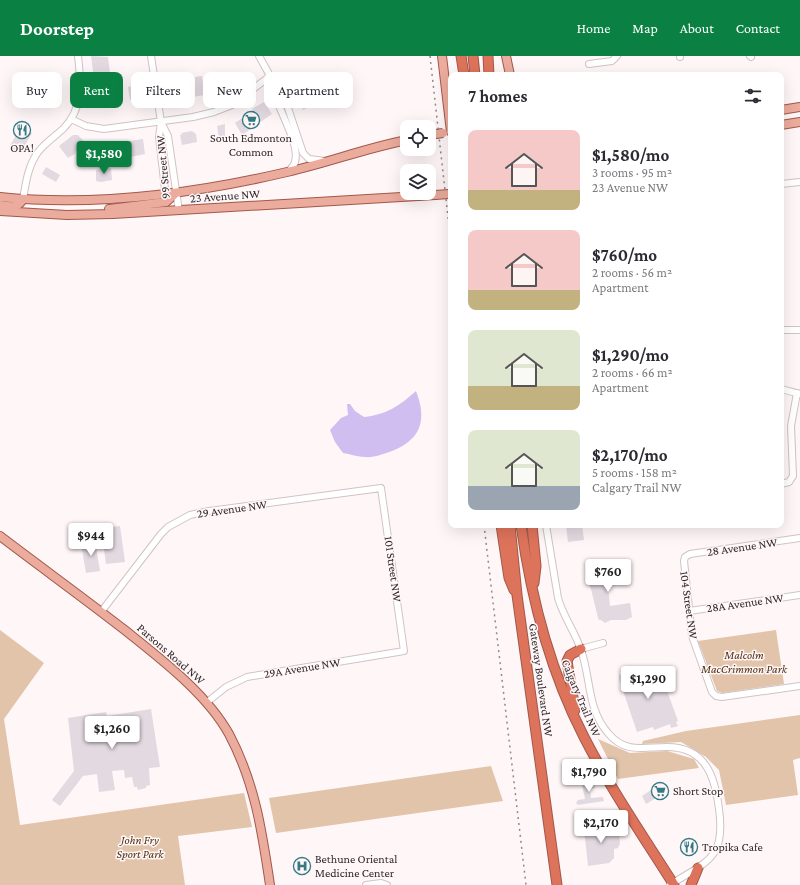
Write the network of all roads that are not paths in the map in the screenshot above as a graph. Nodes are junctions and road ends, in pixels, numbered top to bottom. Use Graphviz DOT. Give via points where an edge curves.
graph roads {
  1 [pos="78,56"];
  2 [pos="151,56"];
  3 [pos="259,56"];
  4 [pos="442,56"];
  5 [pos="461,56"];
  6 [pos="473,56"];
  7 [pos="488,56"];
  8 [pos="506,56"];
  9 [pos="617,56"];
  10 [pos="589,64"];
  11 [pos="267,72"];
  12 [pos="464,72"];
  13 [pos="475,72"];
  14 [pos="489,72"];
  15 [pos="509,72"];
  16 [pos="264,85"];
  17 [pos="800,107"];
  18 [pos="280,108"];
  19 [pos="288,108"];
  20 [pos="784,110"];
  21 [pos="71,120"];
  22 [pos="448,121"];
  23 [pos="161,122"];
  24 [pos="800,122"];
  25 [pos="784,124"];
  26 [pos="448,132"];
  27 [pos="436,134"];
  28 [pos="400,142"];
  29 [pos="327,162"];
  30 [pos="288,172"];
  31 [pos="800,182"];
  32 [pos="784,184"];
  33 [pos="176,193"];
  34 [pos="448,194"];
  35 [pos="0,197"];
  36 [pos="166,198"];
  37 [pos="23,199"];
  38 [pos="0,205"];
  39 [pos="0,211"];
  40 [pos="179,211"];
  41 [pos="167,212"];
  42 [pos="67,215"];
  43 [pos="784,330"];
  44 [pos="800,330"];
  45 [pos="784,390"];
  46 [pos="798,393"];
  47 [pos="784,483"];
  48 [pos="381,488"];
  49 [pos="501,528"];
  50 [pos="510,528"];
  51 [pos="522,528"];
  52 [pos="532,528"];
  53 [pos="546,528"];
  54 [pos="0,536"];
  55 [pos="800,538"];
  56 [pos="685,557"];
  57 [pos="517,595"];
  58 [pos="800,595"];
  59 [pos="533,596"];
  60 [pos="689,611"];
  61 [pos="101,612"];
  62 [pos="603,643"];
  63 [pos="581,649"];
  64 [pos="404,651"];
  65 [pos="800,686"];
  66 [pos="206,702"];
  67 [pos="578,724"];
  68 [pos="698,868"];
  69 [pos="672,884"];
  70 [pos="270,885"];
  71 [pos="366,885"];
  72 [pos="386,885"];
  73 [pos="557,885"];
  74 [pos="691,885"];
  1 -- 21 [label="street" via="80,90"];
  2 -- 23 [label="street, 99 Street NW"];
  3 -- 11 [label="street"];
  4 -- 22 [label="main road"];
  5 -- 12 [label="highway"];
  6 -- 13 [label="highway"];
  7 -- 14 [label="highway"];
  8 -- 15 [label="main road"];
  9 -- 10 [label="street" via="612,61"];
  16 -- 23 [label="street" via="227,108"];
  17 -- 20 [label="main road"];
  18 -- 30 [label="street" via="296,155 294,165"];
  19 -- 29 [label="street" via="304,156"];
  21 -- 23 [label="street" via="104,129"];
  21 -- 37 [label="street" via="36,156 27,176"];
  23 -- 33 [label="street, 99 Street NW" via="168,136"];
  23 -- 36 [label="street, 99 Street NW" via="159,137"];
  24 -- 25 [label="main road"];
  26 -- 27 [label="main road, bridge"];
  28 -- 29 [label="main road, 23 Avenue NW"];
  29 -- 30 [label="main road, 23 Avenue NW"];
  30 -- 33 [label="main road, 23 Avenue NW"];
  31 -- 32 [label="street"];
  33 -- 36 [label="main road"];
  33 -- 40 [label="street, 99 Street NW"];
  34 -- 40 [label="main road, 23 Avenue NW, bridge"];
  35 -- 37 [label="main road"];
  36 -- 37 [label="main road"];
  36 -- 41 [label="street, 99 Street NW"];
  36 -- 42 [label="main road"];
  37 -- 38 [label="main road" via="17,206"];
  39 -- 42 [label="main road, 23 Avenue NW"];
  40 -- 41 [label="main road, 23 Avenue NW"];
  41 -- 42 [label="main road, 23 Avenue NW"];
  43 -- 44 [label="street"];
  45 -- 46 [label="street"];
  46 -- 47 [label="street" via="791,426 793,474 792,480"];
  48 -- 61 [label="street, 29 Avenue NW" via="209,511 183,518 161,534"];
  48 -- 64 [label="street, 101 Street NW"];
  49 -- 57 [label="highway" via="509,578"];
  50 -- 57 [label="highway, Gateway Boulevard NW"];
  51 -- 59 [label="highway, Calgary Trail NW"];
  52 -- 59 [label="highway" via="536,566"];
  53 -- 63 [label="street, Calgary Trail NW" via="558,598"];
  54 -- 61 [label="main road, Parsons Road NW"];
  55 -- 56 [label="street, 28 Avenue NW"];
  56 -- 60 [label="street, 104 Street NW"];
  57 -- 73 [label="highway, Gateway Boulevard NW"];
  58 -- 60 [label="street, 28A Avenue NW"];
  59 -- 67 [label="highway, Calgary Trail NW" via="551,659"];
  60 -- 65 [label="street, 104 Street NW" via="693,639 711,690 716,696 725,697"];
  61 -- 66 [label="main road, Parsons Road NW" via="163,660"];
  62 -- 63 [label="street"];
  63 -- 67 [label="highway" via="570,655 567,661"];
  63 -- 68 [label="street, Calgary Trail NW" via="592,701 599,720 612,738 624,746 638,749 681,749 701,759 713,776 721,835 714,852"];
  64 -- 66 [label="street, 29A Avenue NW" via="247,677 223,689"];
  66 -- 70 [label="main road, Parsons Road NW" via="228,733 251,782 262,829"];
  67 -- 69 [label="highway, Calgary Trail NW" via="608,782"];
  68 -- 69 [label="street, Calgary Trail NW"];
  68 -- 74 [label="highway"];
  71 -- 72 [label="street"];
}
